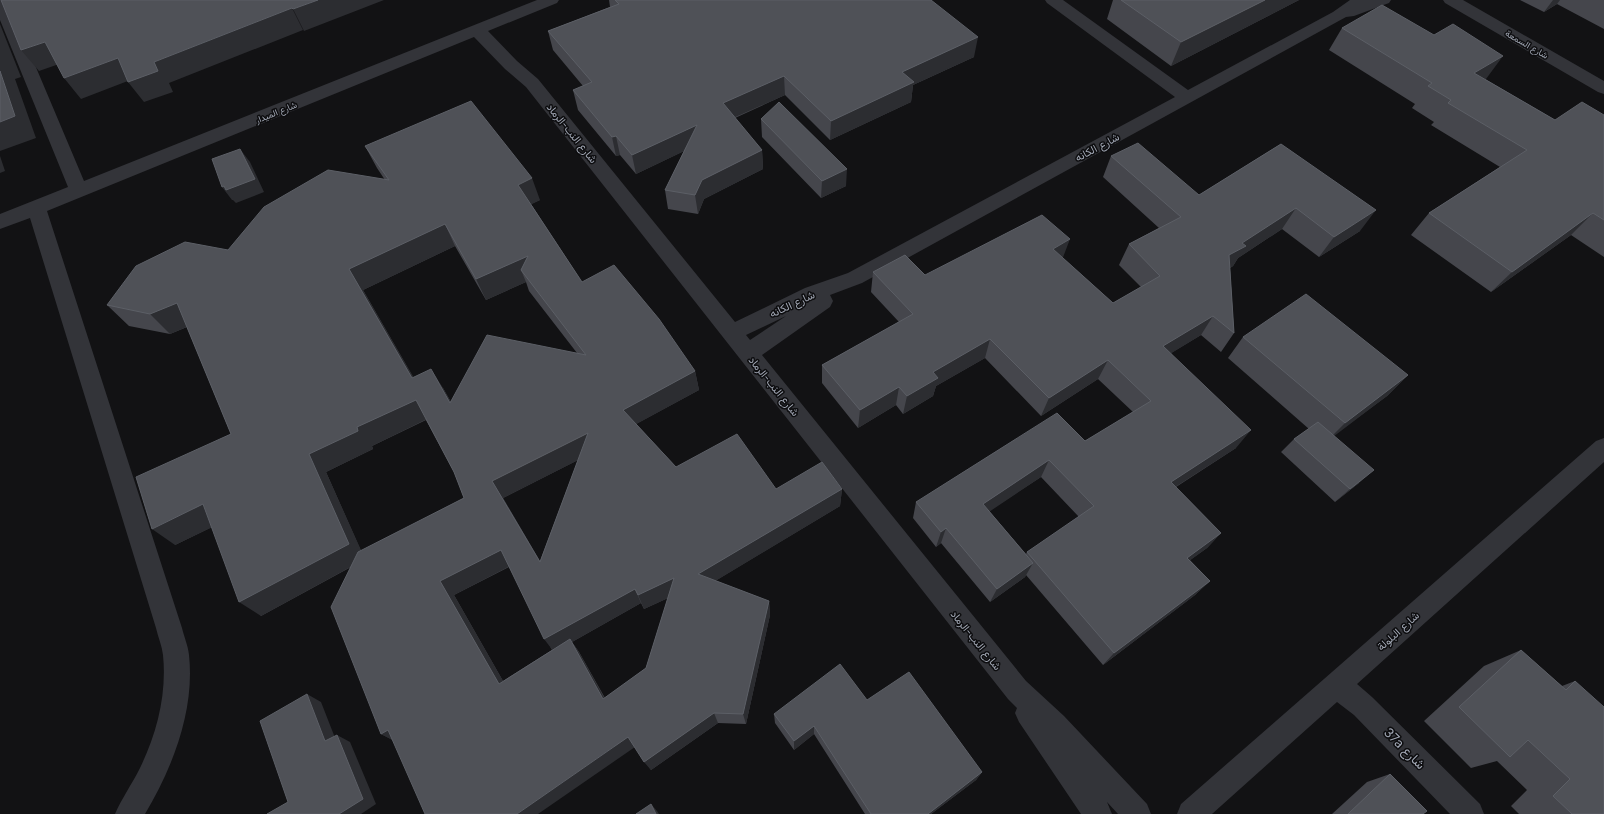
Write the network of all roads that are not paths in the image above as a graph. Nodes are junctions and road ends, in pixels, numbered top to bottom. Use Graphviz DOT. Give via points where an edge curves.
graph roads {
  1 [pos="551,0"];
  2 [pos="1054,0"];
  3 [pos="1361,0"];
  4 [pos="1383,0"];
  5 [pos="1451,0"];
  6 [pos="0,1"];
  7 [pos="1339,15"];
  8 [pos="477,30"];
  9 [pos="503,33"];
  10 [pos="532,83"];
  11 [pos="1604,88"];
  12 [pos="1188,98"];
  13 [pos="79,191"];
  14 [pos="36,207"];
  15 [pos="0,222"];
  16 [pos="855,278"];
  17 [pos="731,333"];
  18 [pos="748,353"];
  19 [pos="1604,448"];
  20 [pos="1338,685"];
  21 [pos="1017,690"];
  22 [pos="129,814"];
  23 [pos="1098,814"];
  24 [pos="1137,814"];
  25 [pos="1191,814"];
  26 [pos="1470,814"];
  1 -- 9 [label="street, شارع الميدار"];
  2 -- 12 [label="street"];
  3 -- 7 [label="street, شارع الكانه"];
  4 -- 7 [label="street, شارع الكانه"];
  5 -- 11 [label="street, شارع السمعة"];
  6 -- 13 [label="street"];
  7 -- 12 [label="street, شارع الكانه"];
  8 -- 9 [label="street, شارع الميدار"];
  8 -- 10 [label="street, شارع النب-الرماد"];
  8 -- 13 [label="street, شارع الميدار"];
  9 -- 10 [label="street, شارع النب-الرماد" via="522,61"];
  10 -- 17 [label="street, شارع النب-الرماد"];
  12 -- 16 [label="street, شارع الكانه"];
  13 -- 14 [label="street, شارع الميدار"];
  14 -- 15 [label="street, شارع الميدار"];
  14 -- 22 [label="street" via="176,655 176,685 171,717 161,752 145,788"];
  16 -- 17 [label="street, شارع الكانه" via="833,285"];
  16 -- 18 [label="street, شارع الكانه"];
  17 -- 18 [label="street, شارع النب-الرماد"];
  18 -- 21 [label="street, شارع النب-الرماد"];
  19 -- 20 [label="street, شارع البلولة"];
  20 -- 25 [label="street, شارع البلولة"];
  20 -- 26 [label="street, 37a شارع" via="1363,706"];
  21 -- 23 [label="street, شارع النب-الرماد" via="1042,735"];
  21 -- 24 [label="street, شارع النب-الرماد"];
}
